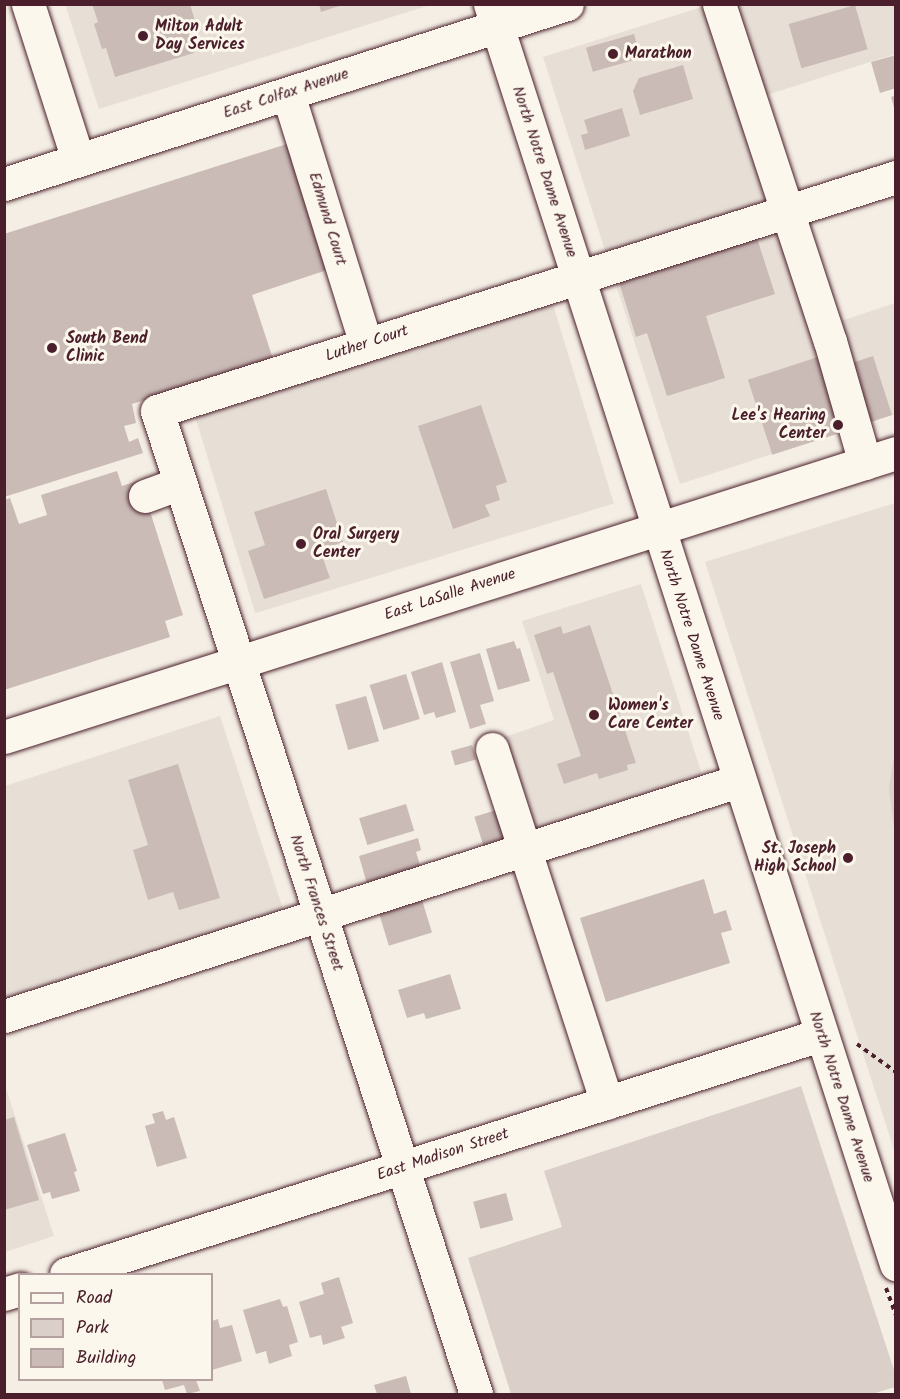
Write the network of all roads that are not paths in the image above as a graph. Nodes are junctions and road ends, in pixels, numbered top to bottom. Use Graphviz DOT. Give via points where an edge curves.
graph roads {
  1 [pos="28,4"];
  2 [pos="567,4"];
  3 [pos="720,4"];
  4 [pos="494,16"];
  5 [pos="288,94"];
  6 [pos="78,160"];
  7 [pos="896,177"];
  8 [pos="4,184"];
  9 [pos="788,211"];
  10 [pos="577,276"];
  11 [pos="366,344"];
  12 [pos="157,411"];
  13 [pos="880,458"];
  14 [pos="180,483"];
  15 [pos="145,496"];
  16 [pos="657,529"];
  17 [pos="238,662"];
  18 [pos="4,736"];
  19 [pos="492,749"];
  20 [pos="738,782"];
  21 [pos="525,850"];
  22 [pos="321,915"];
  23 [pos="4,1016"];
  24 [pos="820,1035"];
  25 [pos="607,1103"];
  26 [pos="402,1168"];
  27 [pos="896,1264"];
  28 [pos="72,1273"];
  29 [pos="476,1395"];
  1 -- 6 [label="street"];
  2 -- 4 [label="street, East Colfax Avenue"];
  3 -- 9 [label="street"];
  4 -- 5 [label="street, East Colfax Avenue"];
  4 -- 10 [label="street, North Notre Dame Avenue"];
  5 -- 6 [label="street, East Colfax Avenue"];
  5 -- 11 [label="street, Edmund Court"];
  6 -- 8 [label="street, East Colfax Avenue"];
  7 -- 9 [label="street, Luther Court"];
  9 -- 10 [label="street, Luther Court"];
  9 -- 13 [label="street" via="830,340"];
  10 -- 11 [label="street, Luther Court"];
  10 -- 16 [label="street, North Notre Dame Avenue"];
  11 -- 12 [label="street, Luther Court"];
  12 -- 14 [label="street, North Frances Street"];
  13 -- 16 [label="street, East LaSalle Avenue"];
  14 -- 15 [label="street"];
  14 -- 17 [label="street, North Frances Street"];
  16 -- 17 [label="street, East LaSalle Avenue"];
  16 -- 20 [label="street, North Notre Dame Avenue"];
  17 -- 18 [label="street, East LaSalle Avenue"];
  17 -- 22 [label="street, North Frances Street"];
  19 -- 21 [label="street"];
  20 -- 21 [label="street"];
  20 -- 24 [label="street, North Notre Dame Avenue"];
  21 -- 22 [label="street"];
  21 -- 25 [label="street"];
  22 -- 23 [label="street"];
  22 -- 26 [label="street, North Frances Street"];
  24 -- 25 [label="street, East Madison Street"];
  24 -- 27 [label="street, North Notre Dame Avenue"];
  25 -- 26 [label="street, East Madison Street"];
  26 -- 28 [label="street, East Madison Street"];
  26 -- 29 [label="street, North Frances Street"];
}
